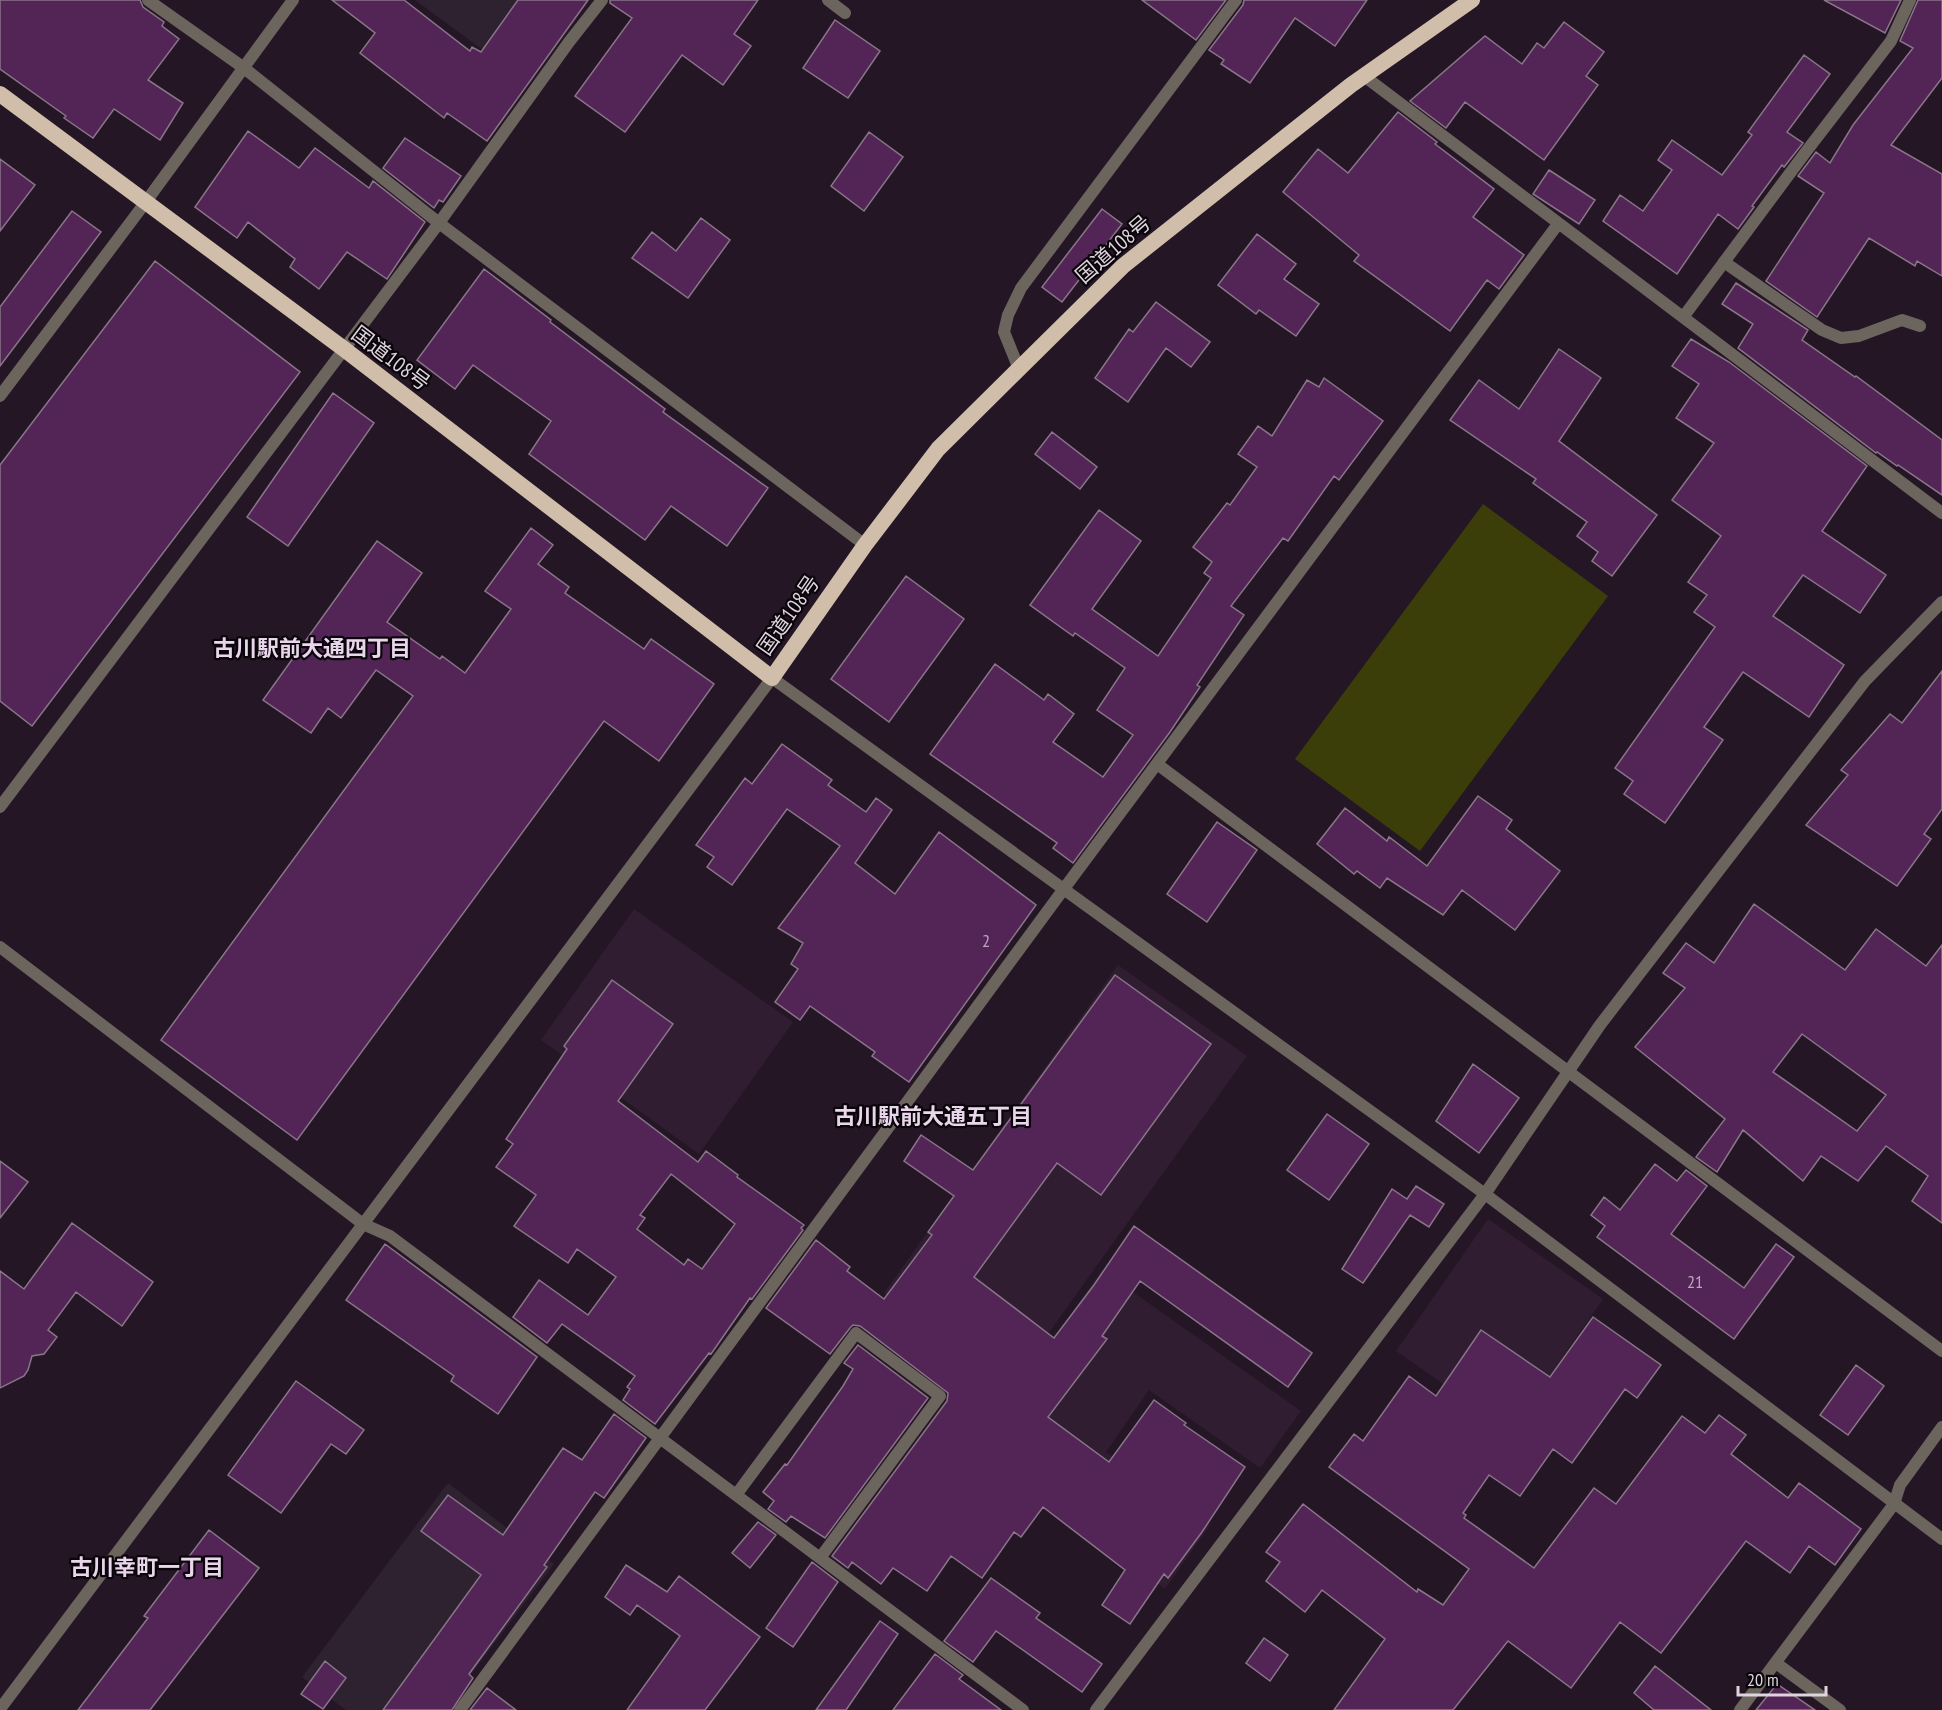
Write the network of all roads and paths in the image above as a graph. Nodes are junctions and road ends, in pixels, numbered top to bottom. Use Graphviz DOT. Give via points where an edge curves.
graph roads {
  1 [pos="148,0"];
  2 [pos="293,0"];
  3 [pos="602,0"];
  4 [pos="828,0"];
  5 [pos="1236,0"];
  6 [pos="1472,0"];
  7 [pos="1910,0"];
  8 [pos="845,13"];
  9 [pos="244,68"];
  10 [pos="1364,76"];
  11 [pos="0,94"];
  12 [pos="145,202"];
  13 [pos="439,223"];
  14 [pos="1558,225"];
  15 [pos="1724,261"];
  16 [pos="1684,316"];
  17 [pos="1920,326"];
  18 [pos="344,349"];
  19 [pos="1019,369"];
  20 [pos="0,396"];
  21 [pos="1942,513"];
  22 [pos="865,545"];
  23 [pos="1942,602"];
  24 [pos="772,678"];
  25 [pos="1157,764"];
  26 [pos="0,807"];
  27 [pos="1063,890"];
  28 [pos="0,947"];
  29 [pos="1569,1071"];
  30 [pos="1485,1194"];
  31 [pos="363,1224"];
  32 [pos="1942,1351"];
  33 [pos="1942,1427"];
  34 [pos="660,1438"];
  35 [pos="735,1495"];
  36 [pos="1894,1504"];
  37 [pos="1942,1539"];
  38 [pos="819,1558"];
  39 [pos="1776,1663"];
  40 [pos="0,1708"];
  41 [pos="460,1710"];
  42 [pos="1023,1710"];
  43 [pos="1096,1710"];
  44 [pos="1740,1710"];
  45 [pos="1840,1710"];
  1 -- 9 [label="street"];
  2 -- 9 [label="street"];
  3 -- 13 [label="street"];
  4 -- 8 [label="street"];
  5 -- 19 [label="street" via="1021,288 1004,332"];
  6 -- 10 [label="highway, 国道108号"];
  7 -- 15 [label="street" via="1891,41"];
  9 -- 12 [label="street"];
  9 -- 13 [label="street"];
  10 -- 14 [label="street"];
  10 -- 19 [label="highway, 国道108号" via="1123,266"];
  11 -- 12 [label="highway, 国道108号"];
  12 -- 18 [label="highway, 国道108号"];
  12 -- 20 [label="street"];
  13 -- 18 [label="street"];
  13 -- 22 [label="street"];
  14 -- 16 [label="street"];
  14 -- 25 [label="street"];
  15 -- 16 [label="street"];
  15 -- 17 [label="street" via="1822,330 1841,338 1859,336 1902,320"];
  16 -- 21 [label="street"];
  18 -- 24 [label="highway, 国道108号"];
  18 -- 26 [label="street"];
  19 -- 22 [label="highway, 国道108号" via="938,449"];
  22 -- 24 [label="highway, 国道108号"];
  23 -- 29 [label="street" via="1865,681 1600,1025"];
  24 -- 27 [label="street"];
  24 -- 31 [label="street"];
  25 -- 27 [label="street"];
  25 -- 29 [label="street"];
  27 -- 30 [label="street"];
  27 -- 34 [label="street"];
  28 -- 31 [label="street"];
  29 -- 30 [label="street"];
  29 -- 32 [label="street"];
  30 -- 36 [label="street"];
  30 -- 43 [label="street"];
  31 -- 34 [label="street" via="390,1236"];
  31 -- 40 [label="street"];
  33 -- 36 [label="street" via="1900,1485"];
  34 -- 35 [label="street"];
  34 -- 41 [label="street"];
  35 -- 38 [label="street"];
  35 -- 38 [label="street" via="856,1333 940,1396"];
  36 -- 37 [label="street"];
  36 -- 39 [label="street"];
  38 -- 42 [label="street"];
  39 -- 44 [label="street"];
  39 -- 45 [label="street"];
}
